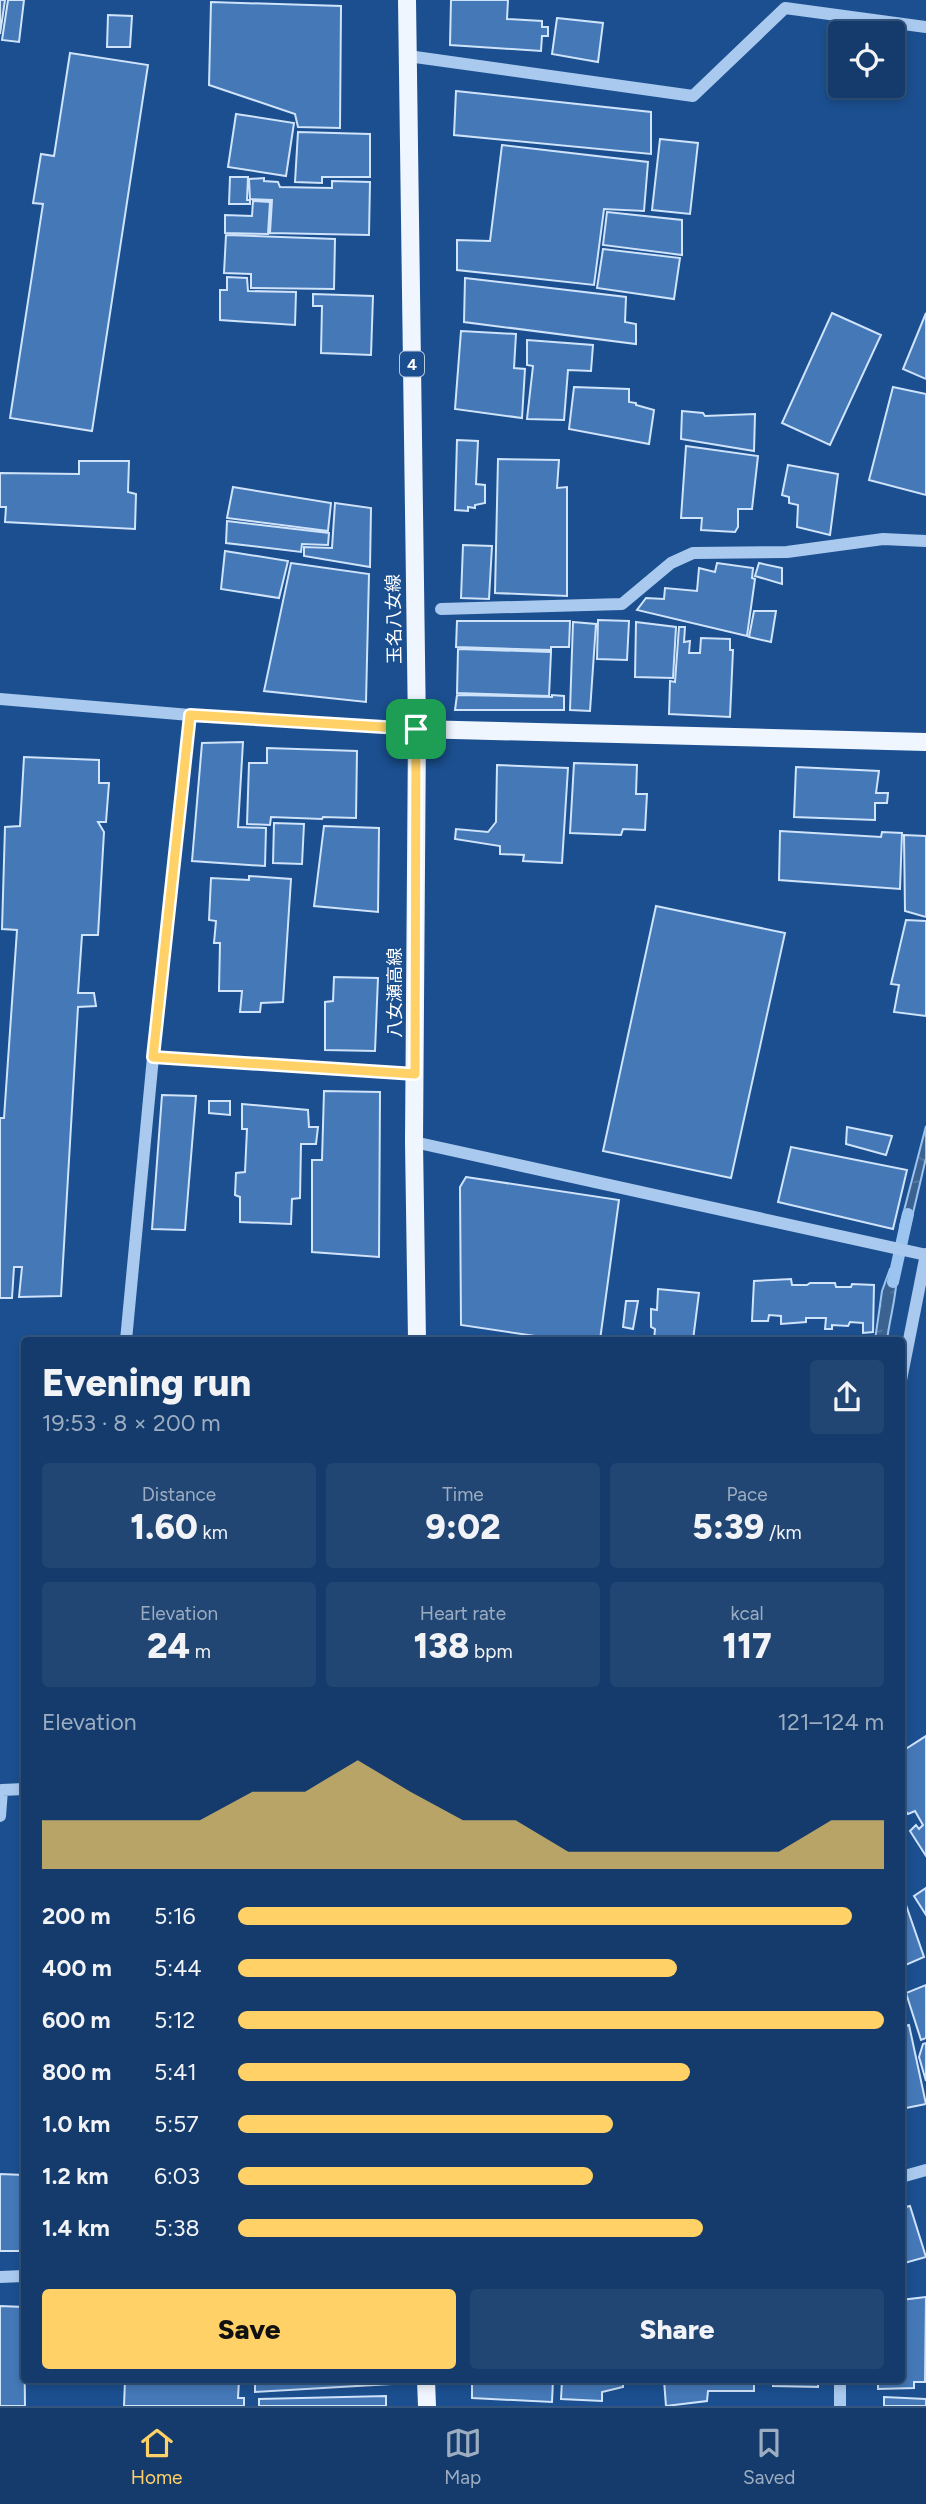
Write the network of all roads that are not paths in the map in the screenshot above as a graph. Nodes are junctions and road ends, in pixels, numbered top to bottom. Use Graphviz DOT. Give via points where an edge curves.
graph roads {
  1 [pos="407,0"];
  2 [pos="926,27"];
  3 [pos="408,56"];
  4 [pos="926,541"];
  5 [pos="442,609"];
  6 [pos="0,699"];
  7 [pos="190,715"];
  8 [pos="416,729"];
  9 [pos="926,742"];
  10 [pos="153,1057"];
  11 [pos="415,1074"];
  12 [pos="414,1142"];
  13 [pos="926,1254"];
  14 [pos="126,1337"];
  15 [pos="417,1337"];
  16 [pos="905,1360"];
  17 [pos="21,1789"];
  18 [pos="0,1815"];
  19 [pos="926,2170"];
  20 [pos="905,2176"];
  21 [pos="21,2276"];
  22 [pos="0,2277"];
  23 [pos="426,2383"];
  24 [pos="841,2383"];
  25 [pos="427,2406"];
  26 [pos="840,2406"];
  1 -- 3 [label="main road, 玉名八女線 / 4"];
  2 -- 3 [label="street" via="785,8 693,96"];
  3 -- 8 [label="main road, 玉名八女線 / 4"];
  4 -- 5 [label="street" via="883,539 787,552 693,553 671,563 622,604"];
  6 -- 7 [label="street"];
  7 -- 8 [label="street"];
  7 -- 10 [label="street"];
  8 -- 9 [label="main road"];
  8 -- 11 [label="main road, 八女瀬高線"];
  10 -- 11 [label="street"];
  10 -- 14 [label="street"];
  11 -- 12 [label="main road, 八女瀬高線"];
  12 -- 13 [label="street"];
  12 -- 15 [label="main road, 八女瀬高線"];
  13 -- 16 [label="street"];
  17 -- 18 [label="street" via="2,1790"];
  19 -- 20 [label="street"];
  21 -- 22 [label="street"];
  23 -- 25 [label="main road"];
  24 -- 26 [label="street"];
}
